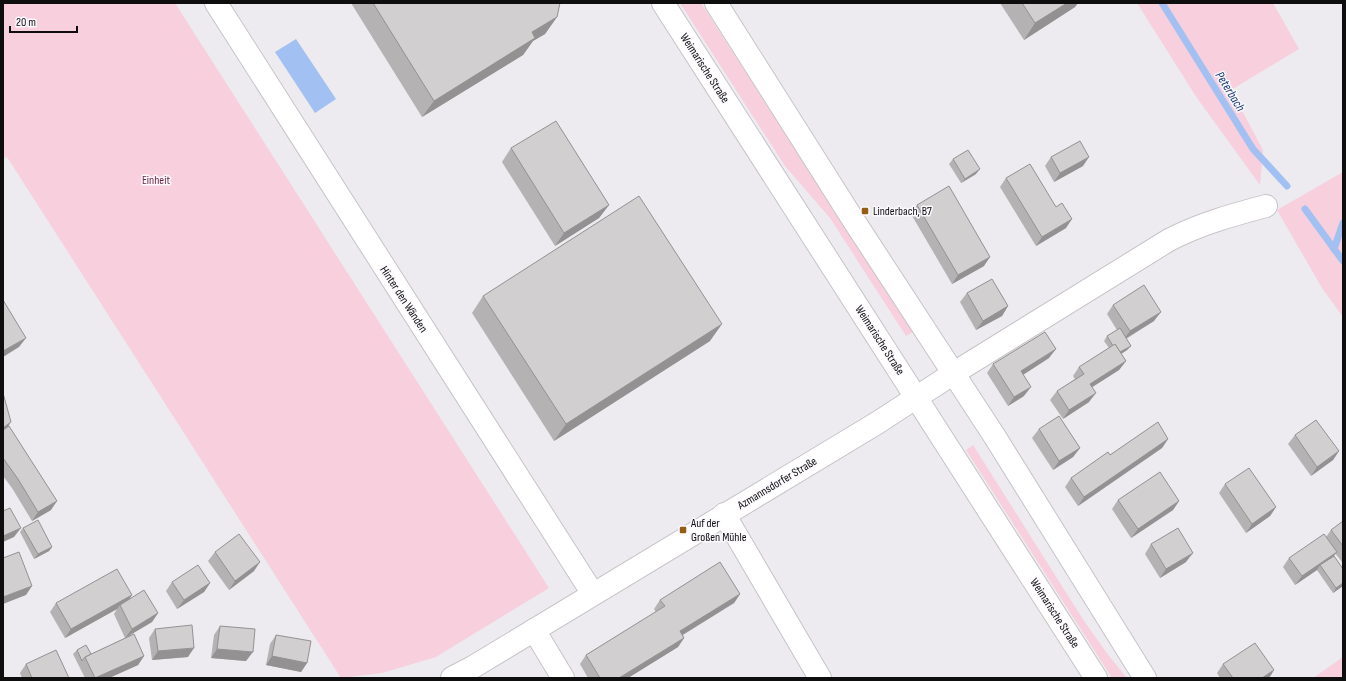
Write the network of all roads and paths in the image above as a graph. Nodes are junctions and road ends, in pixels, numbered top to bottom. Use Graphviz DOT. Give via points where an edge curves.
graph roads {
  1 [pos="216,3"];
  2 [pos="663,3"];
  3 [pos="716,3"];
  4 [pos="1266,206"];
  5 [pos="954,373"];
  6 [pos="917,397"];
  7 [pos="724,514"];
  8 [pos="593,594"];
  9 [pos="534,630"];
  10 [pos="452,678"];
  11 [pos="563,678"];
  12 [pos="820,678"];
  13 [pos="1096,678"];
  14 [pos="1145,678"];
  1 -- 8 [label="street, Hinter den Wänden"];
  2 -- 6 [label="street, Weimarische Straße"];
  3 -- 5 [label="street"];
  4 -- 5 [label="street" via="1184,232"];
  5 -- 6 [label="street, Azmannsdorfer Straße"];
  5 -- 14 [label="street"];
  6 -- 7 [label="street, Azmannsdorfer Straße"];
  6 -- 13 [label="street, Weimarische Straße"];
  7 -- 8 [label="street, Azmannsdorfer Straße"];
  7 -- 12 [label="street"];
  8 -- 9 [label="street, Azmannsdorfer Straße"];
  9 -- 10 [label="street, Azmannsdorfer Straße"];
  9 -- 11 [label="street"];
}
